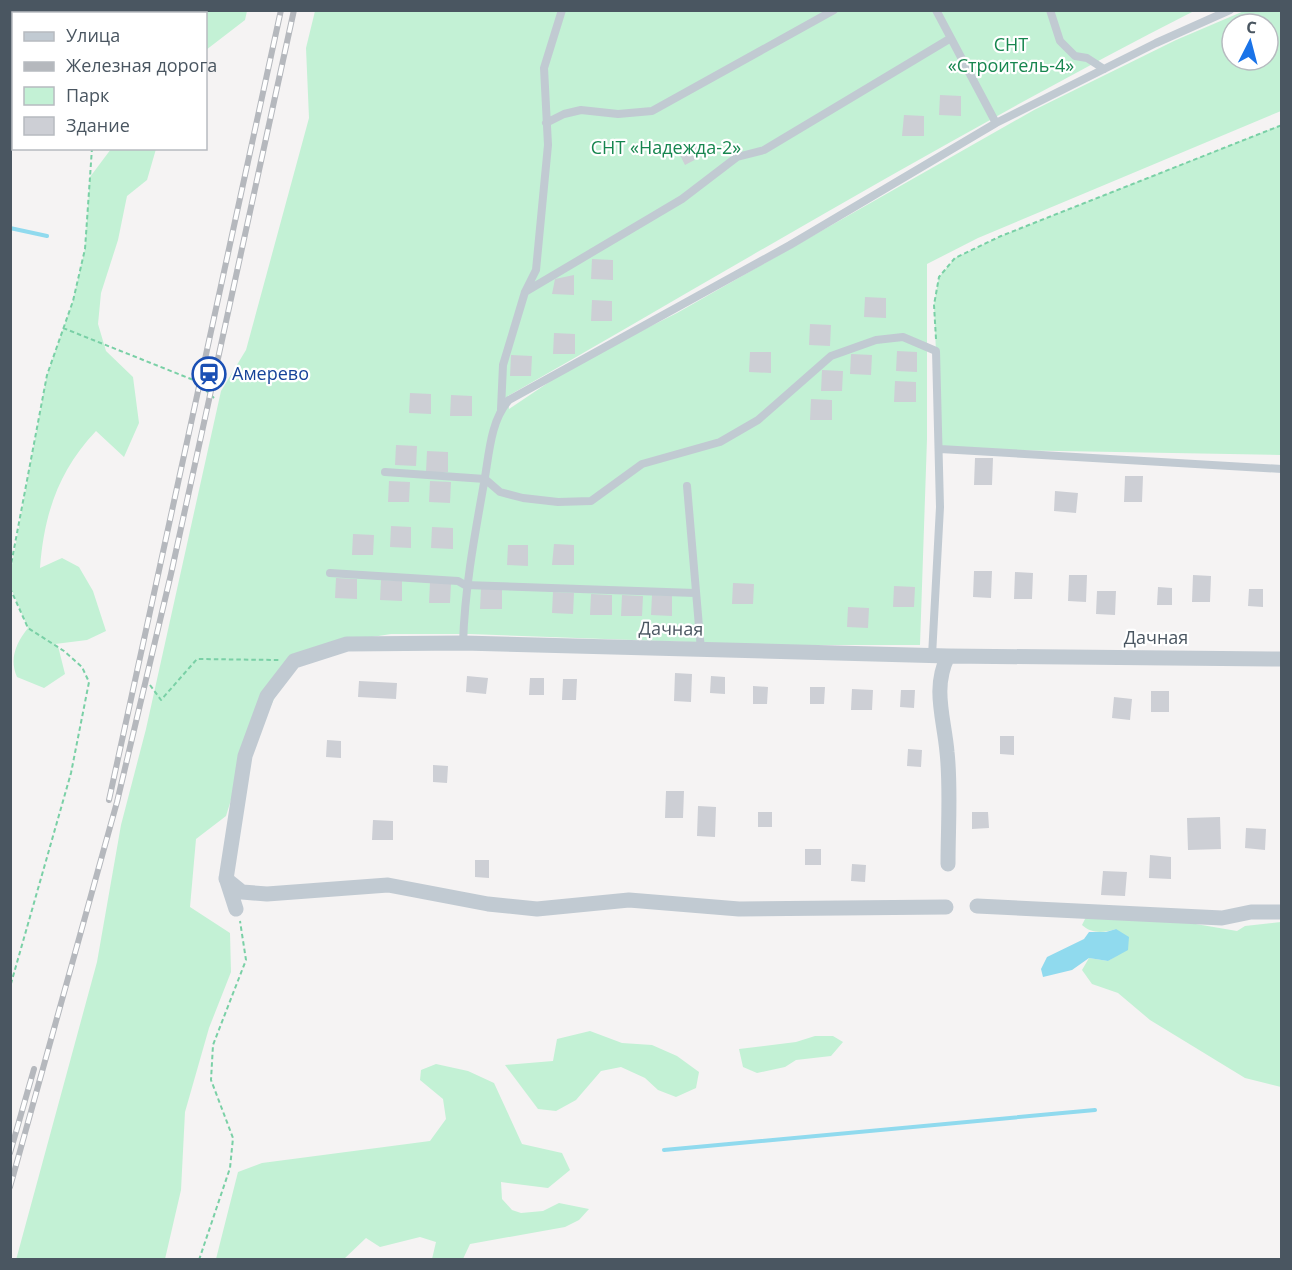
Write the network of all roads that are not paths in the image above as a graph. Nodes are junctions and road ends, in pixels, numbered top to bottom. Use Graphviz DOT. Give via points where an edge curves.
graph roads {
  1 [pos="562,10"];
  2 [pos="834,10"];
  3 [pos="936,10"];
  4 [pos="1050,10"];
  5 [pos="1230,10"];
  6 [pos="951,38"];
  7 [pos="1104,69"];
  8 [pos="546,123"];
  9 [pos="996,123"];
  10 [pos="525,292"];
  11 [pos="501,409"];
  12 [pos="940,449"];
  13 [pos="1281,469"];
  14 [pos="385,472"];
  15 [pos="485,479"];
  16 [pos="687,486"];
  17 [pos="330,573"];
  18 [pos="465,585"];
  19 [pos="695,593"];
  20 [pos="463,643"];
  21 [pos="702,654"];
  22 [pos="940,656"];
  23 [pos="1281,658"];
  24 [pos="948,864"];
  25 [pos="226,879"];
  26 [pos="977,906"];
  27 [pos="946,907"];
  28 [pos="236,909"];
  29 [pos="1281,912"];
  1 -- 8 [label="lane" via="544,68"];
  2 -- 8 [label="lane" via="652,111 618,114 581,110"];
  3 -- 6 [label="lane"];
  4 -- 7 [label="lane" via="1060,41 1075,56 1087,58"];
  5 -- 7 [label="lane"];
  6 -- 9 [label="lane"];
  6 -- 10 [label="lane" via="765,150 737,157 682,199"];
  7 -- 9 [label="lane"];
  8 -- 10 [label="lane" via="545,197 536,270"];
  9 -- 11 [label="lane" via="790,245 509,400"];
  10 -- 11 [label="lane" via="503,365"];
  11 -- 15 [label="lane"];
  12 -- 13 [label="lane"];
  12 -- 15 [label="lane" via="936,351 903,337 876,340 831,356 785,399 739,431 720,442 642,464 591,501 523,498 500,492"];
  12 -- 22 [label="lane"];
  14 -- 15 [label="lane"];
  15 -- 18 [label="lane"];
  16 -- 19 [label="lane"];
  17 -- 18 [label="lane" via="458,581"];
  18 -- 19 [label="lane"];
  18 -- 20 [label="lane"];
  19 -- 21 [label="lane"];
  20 -- 21 [label="street"];
  20 -- 22 [label="street, Дачная"];
  20 -- 25 [label="street" via="347,644 294,661 267,696 244,756 229,824"];
  21 -- 22 [label="street" via="818,659"];
  22 -- 23 [label="street, Дачная"];
  22 -- 24 [label="street" via="939,692 947,752"];
  25 -- 27 [label="street" via="242,892 267,894 388,885 537,909 629,900 739,909"];
  25 -- 28 [label="street"];
  26 -- 29 [label="street" via="1222,918 1251,912"];
}
